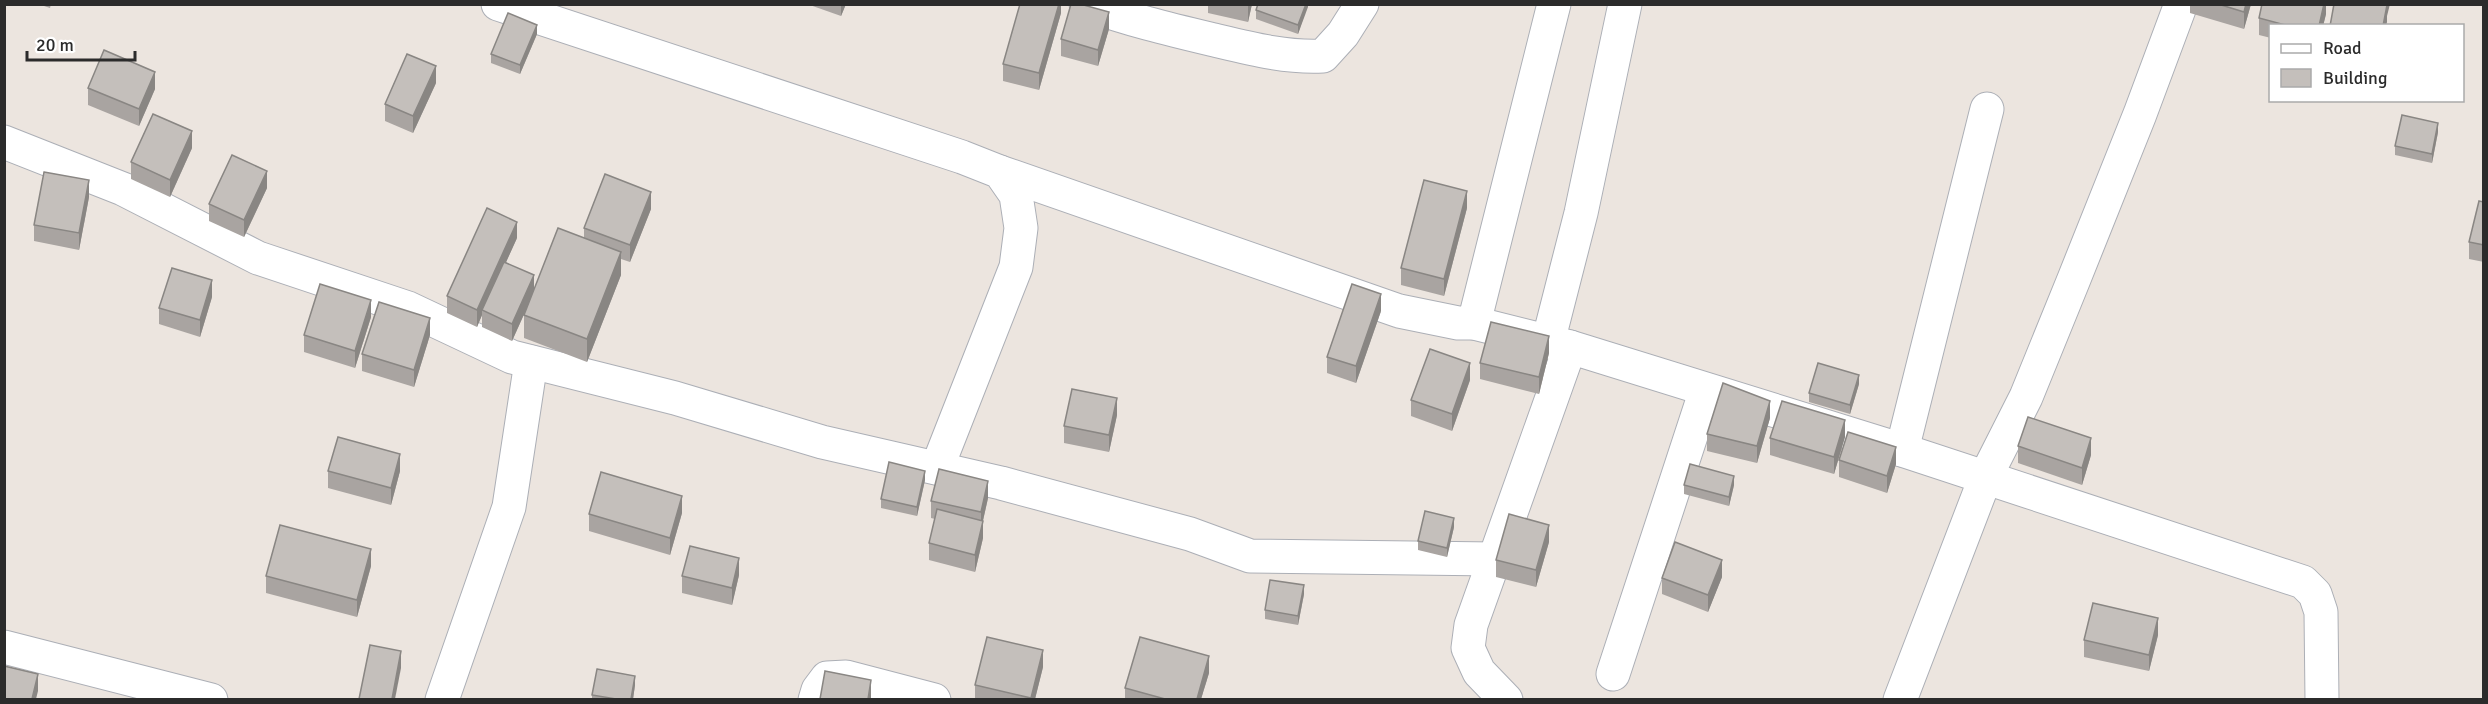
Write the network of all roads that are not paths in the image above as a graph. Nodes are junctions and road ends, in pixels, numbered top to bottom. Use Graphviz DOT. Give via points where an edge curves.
graph roads {
  1 [pos="498,4"];
  2 [pos="1086,4"];
  3 [pos="1362,4"];
  4 [pos="1554,4"];
  5 [pos="1625,4"];
  6 [pos="2181,4"];
  7 [pos="1987,110"];
  8 [pos="4,142"];
  9 [pos="1000,172"];
  10 [pos="1474,323"];
  11 [pos="1559,344"];
  12 [pos="531,362"];
  13 [pos="1706,390"];
  14 [pos="1902,450"];
  15 [pos="937,468"];
  16 [pos="1986,476"];
  17 [pos="1495,559"];
  18 [pos="4,647"];
  19 [pos="1613,674"];
  20 [pos="212,699"];
  21 [pos="442,699"];
  22 [pos="815,699"];
  23 [pos="934,699"];
  24 [pos="1506,699"];
  25 [pos="1900,699"];
  26 [pos="2322,699"];
  1 -- 9 [label="street"];
  2 -- 3 [label="street" via="1140,22 1301,57 1323,56"];
  4 -- 10 [label="street"];
  5 -- 11 [label="street" via="1581,213"];
  6 -- 16 [label="street" via="2026,397"];
  7 -- 14 [label="street"];
  8 -- 12 [label="street" via="123,189 258,258 408,308 512,357"];
  9 -- 10 [label="street" via="1399,311"];
  9 -- 15 [label="street" via="1016,195 1021,228 1016,267"];
  10 -- 11 [label="street"];
  11 -- 13 [label="street"];
  11 -- 17 [label="street"];
  12 -- 15 [label="street" via="675,398 822,442"];
  12 -- 21 [label="street" via="509,507"];
  13 -- 14 [label="street"];
  13 -- 19 [label="street"];
  14 -- 16 [label="street"];
  15 -- 17 [label="street" via="1190,534 1250,556"];
  16 -- 25 [label="street"];
  16 -- 26 [label="street" via="2303,582 2315,594 2321,612"];
  17 -- 24 [label="street" via="1471,625 1468,648 1479,672"];
  18 -- 20 [label="street"];
  22 -- 23 [label="street" via="827,678 846,677"];
}
